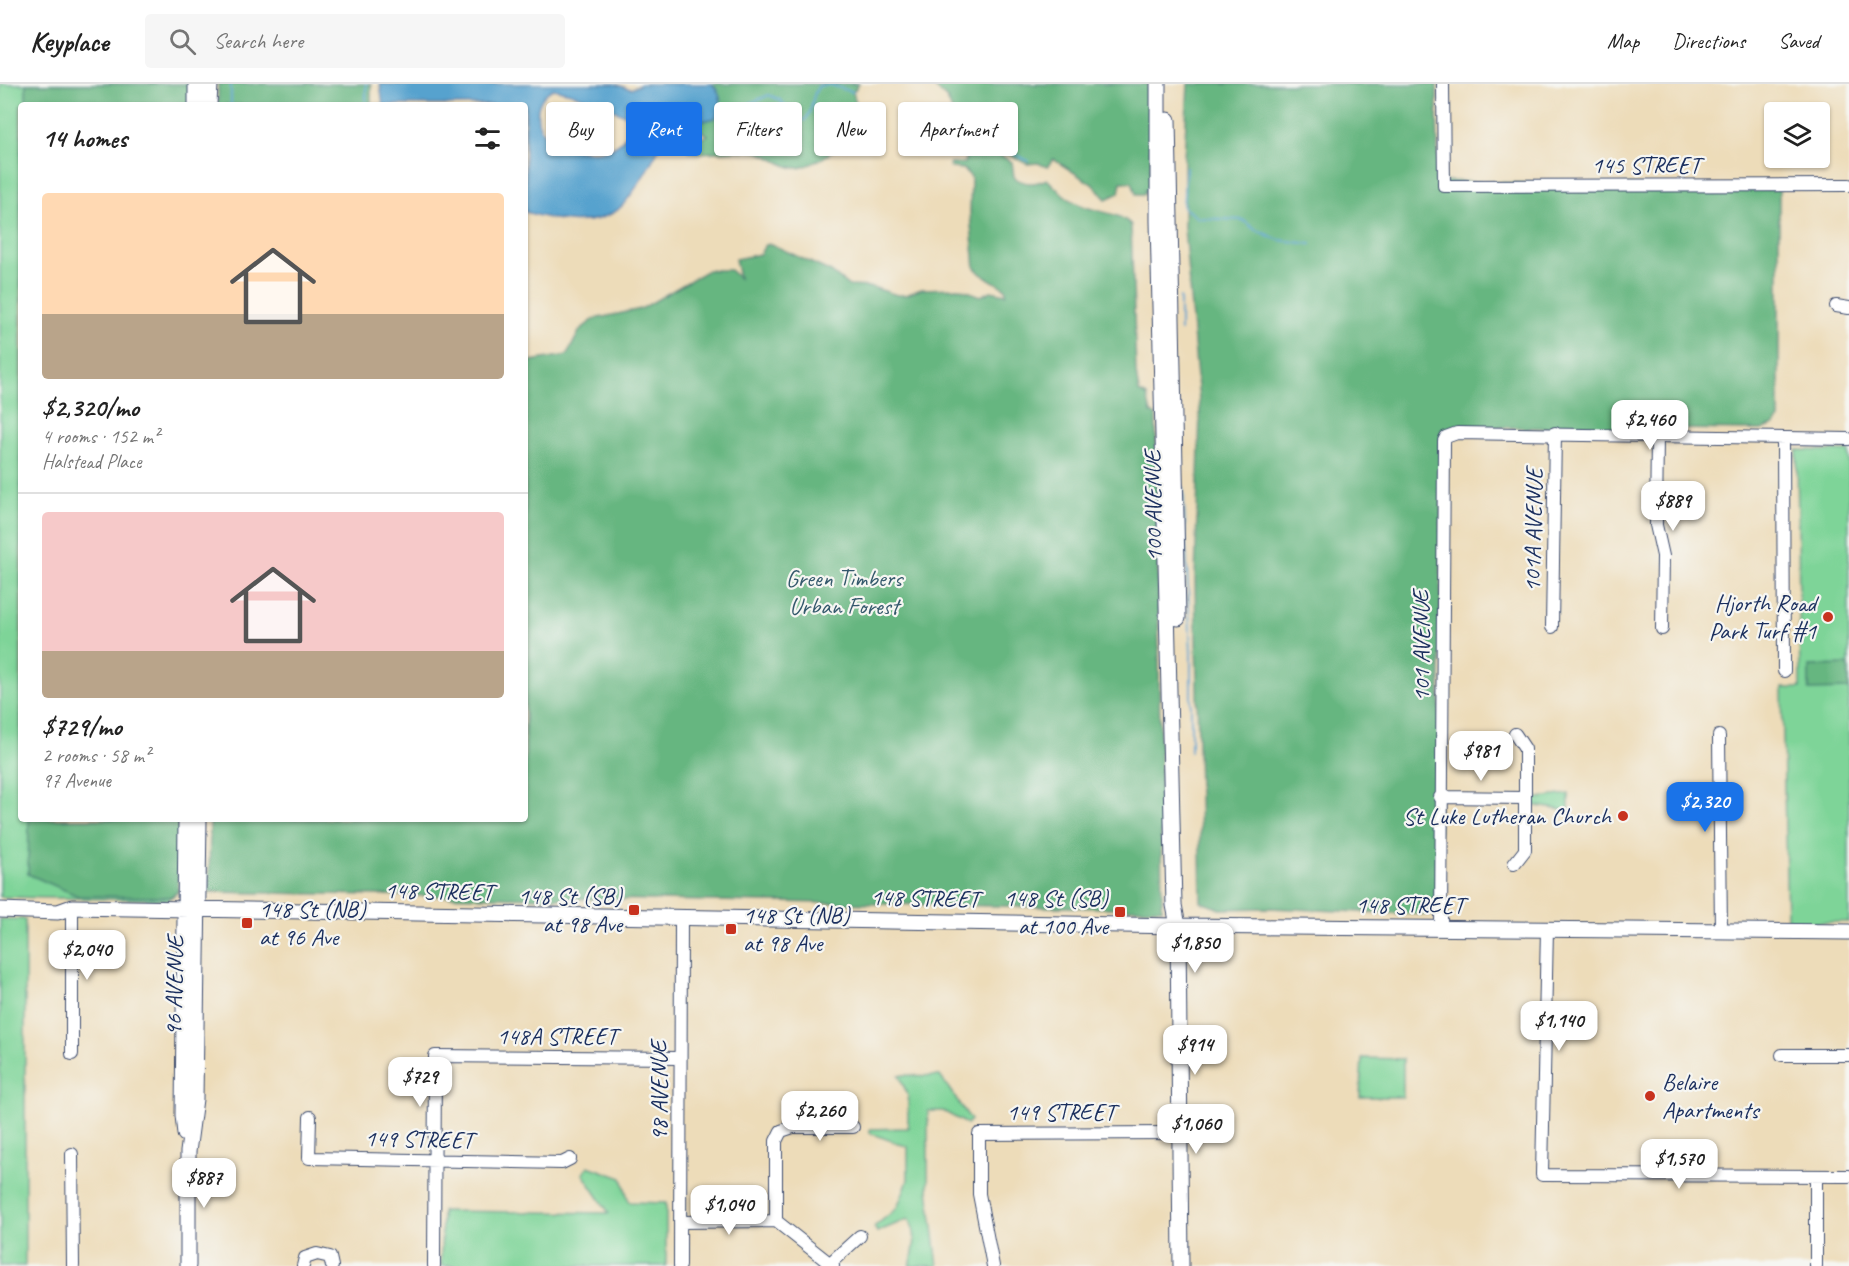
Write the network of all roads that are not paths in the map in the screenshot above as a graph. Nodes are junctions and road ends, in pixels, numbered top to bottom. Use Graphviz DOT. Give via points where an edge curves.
graph roads {
  1 [pos="196,84"];
  2 [pos="210,84"];
  3 [pos="1158,84"];
  4 [pos="1168,84"];
  5 [pos="1443,84"];
  6 [pos="196,102"];
  7 [pos="209,102"];
  8 [pos="1849,185"];
  9 [pos="1836,306"];
  10 [pos="1849,308"];
  11 [pos="1554,433"];
  12 [pos="1657,436"];
  13 [pos="1783,439"];
  14 [pos="1849,439"];
  15 [pos="1552,627"];
  16 [pos="1662,629"];
  17 [pos="1784,671"];
  18 [pos="1515,734"];
  19 [pos="1719,736"];
  20 [pos="1440,797"];
  21 [pos="1524,798"];
  22 [pos="186,822"];
  23 [pos="199,822"];
  24 [pos="1514,864"];
  25 [pos="0,902"];
  26 [pos="72,908"];
  27 [pos="191,909"];
  28 [pos="0,910"];
  29 [pos="681,916"];
  30 [pos="1178,926"];
  31 [pos="1441,928"];
  32 [pos="1547,928"];
  33 [pos="1721,931"];
  34 [pos="1849,932"];
  35 [pos="72,1054"];
  36 [pos="1782,1055"];
  37 [pos="1849,1055"];
  38 [pos="680,1058"];
  39 [pos="310,1117"];
  40 [pos="853,1127"];
  41 [pos="1179,1133"];
  42 [pos="72,1154"];
  43 [pos="570,1159"];
  44 [pos="435,1160"];
  45 [pos="1816,1176"];
  46 [pos="1849,1176"];
  47 [pos="776,1221"];
  48 [pos="680,1222"];
  49 [pos="860,1236"];
  50 [pos="830,1265"];
  51 [pos="73,1266"];
  52 [pos="188,1266"];
  53 [pos="303,1266"];
  54 [pos="332,1266"];
  55 [pos="434,1266"];
  56 [pos="680,1266"];
  57 [pos="993,1266"];
  58 [pos="1181,1266"];
  59 [pos="1816,1266"];
  1 -- 6 [label="main road"];
  2 -- 7 [label="main road"];
  3 -- 30 [label="main road, 100 AVENUE" via="1161,380 1174,905"];
  4 -- 30 [label="main road, 100 AVENUE" via="1183,905"];
  5 -- 8 [label="street, 145 STREET" via="1444,186"];
  9 -- 10 [label="street"];
  11 -- 12 [label="street"];
  11 -- 15 [label="street, 101A AVENUE"];
  11 -- 20 [label="street, 101 AVENUE" via="1457,433 1443,441"];
  12 -- 13 [label="street"];
  12 -- 16 [label="street" via="1656,525 1663,556"];
  13 -- 14 [label="street"];
  13 -- 17 [label="street"];
  18 -- 21 [label="street" via="1525,749"];
  19 -- 33 [label="street"];
  20 -- 21 [label="street"];
  20 -- 31 [label="street, 101 AVENUE"];
  21 -- 24 [label="street" via="1525,850"];
  22 -- 27 [label="main road, 96 AVENUE"];
  23 -- 27 [label="main road, 96 AVENUE"];
  25 -- 26 [label="main road, 148 STREET" via="60,902"];
  26 -- 27 [label="main road, 148 STREET"];
  26 -- 28 [label="main road, 148 STREET" via="58,912"];
  26 -- 35 [label="street"];
  27 -- 29 [label="main road, 148 STREET"];
  27 -- 52 [label="main road, 96 AVENUE" via="195,1099 188,1152"];
  29 -- 30 [label="main road, 148 STREET"];
  29 -- 38 [label="street, 98 AVENUE"];
  30 -- 31 [label="main road, 148 STREET"];
  30 -- 41 [label="main road, 100 AVENUE"];
  31 -- 32 [label="main road, 148 STREET"];
  32 -- 33 [label="main road, 148 STREET"];
  32 -- 45 [label="street" via="1542,1175"];
  33 -- 34 [label="main road, 148 STREET"];
  36 -- 37 [label="street"];
  38 -- 44 [label="street, 148A STREET" via="435,1056"];
  38 -- 48 [label="street, 98 AVENUE"];
  39 -- 44 [label="street, 149 STREET" via="309,1158"];
  40 -- 47 [label="street" via="793,1127 781,1131 776,1141"];
  41 -- 57 [label="street, 149 STREET" via="979,1134 979,1194"];
  41 -- 58 [label="main road, 100 AVENUE"];
  42 -- 51 [label="street"];
  43 -- 44 [label="street, 149 STREET" via="562,1163"];
  44 -- 55 [label="street"];
  45 -- 46 [label="street"];
  45 -- 59 [label="street"];
  47 -- 48 [label="street"];
  47 -- 50 [label="street"];
  48 -- 56 [label="street, 98 AVENUE"];
  49 -- 50 [label="street"];
  53 -- 54 [label="street" via="305,1258 317,1254 330,1257"];
}
